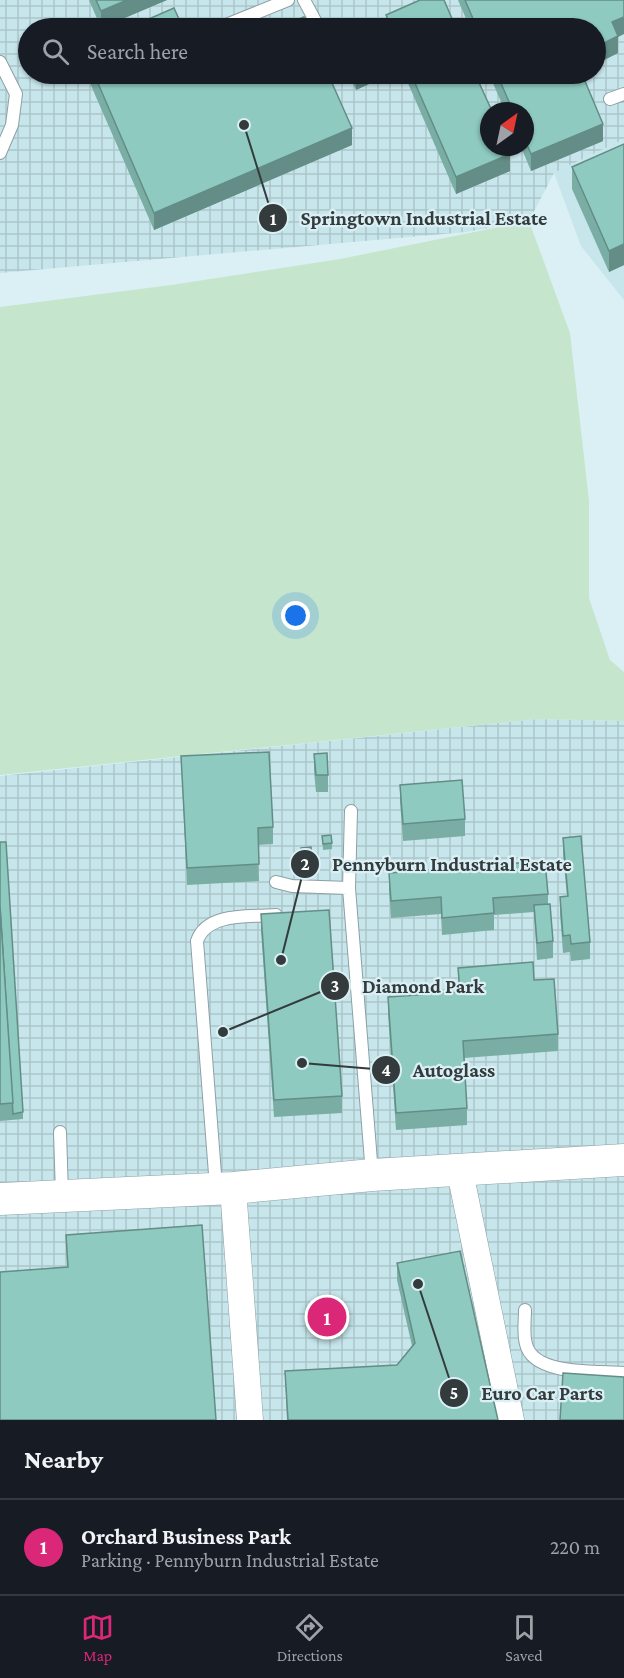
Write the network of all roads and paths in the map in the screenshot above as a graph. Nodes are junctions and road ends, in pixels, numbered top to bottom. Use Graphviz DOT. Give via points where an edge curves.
graph roads {
  1 [pos="288,0"];
  2 [pos="304,0"];
  3 [pos="243,18"];
  4 [pos="314,18"];
  5 [pos="0,62"];
  6 [pos="624,94"];
  7 [pos="610,99"];
  8 [pos="0,153"];
  9 [pos="351,811"];
  10 [pos="276,882"];
  11 [pos="349,888"];
  12 [pos="285,915"];
  13 [pos="60,1132"];
  14 [pos="624,1160"];
  15 [pos="460,1172"];
  16 [pos="372,1175"];
  17 [pos="225,1188"];
  18 [pos="62,1196"];
  19 [pos="0,1199"];
  20 [pos="525,1310"];
  21 [pos="624,1374"];
  22 [pos="250,1420"];
  23 [pos="511,1420"];
  1 -- 3 [label="lane"];
  2 -- 4 [label="lane"];
  5 -- 8 [label="lane" via="16,94 12,125"];
  6 -- 7 [label="lane"];
  9 -- 11 [label="lane"];
  10 -- 11 [label="lane"];
  11 -- 16 [label="lane"];
  12 -- 17 [label="lane" via="211,923 204,927 197,941"];
  13 -- 18 [label="lane"];
  14 -- 15 [label="street"];
  15 -- 16 [label="street"];
  15 -- 23 [label="street"];
  16 -- 17 [label="street"];
  17 -- 18 [label="street"];
  17 -- 22 [label="street"];
  18 -- 19 [label="street"];
  20 -- 21 [label="lane" via="526,1345 533,1358 548,1367"];
}
